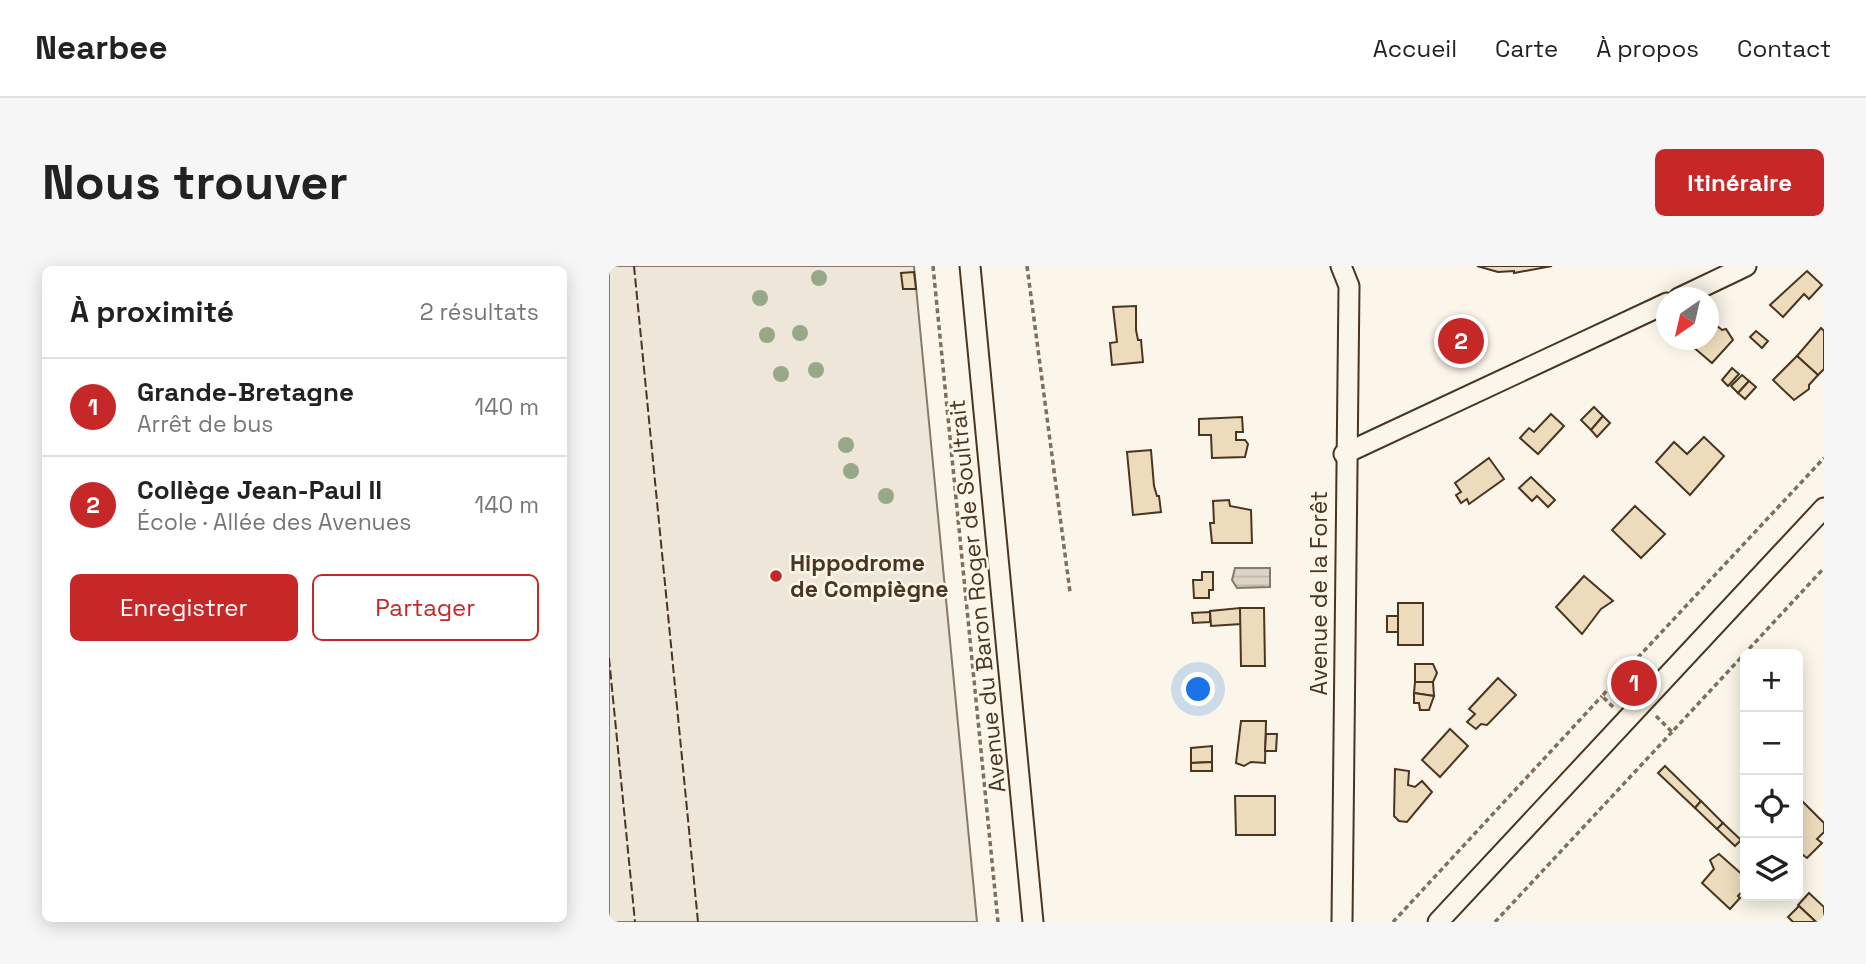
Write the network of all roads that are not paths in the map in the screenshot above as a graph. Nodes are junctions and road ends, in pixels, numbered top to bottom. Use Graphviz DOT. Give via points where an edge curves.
graph roads {
  1 [pos="969,266"];
  2 [pos="1341,266"];
  3 [pos="1746,266"];
  4 [pos="1702,287"];
  5 [pos="1656,308"];
  6 [pos="1345,454"];
  7 [pos="1824,508"];
  8 [pos="1033,922"];
  9 [pos="1342,922"];
  10 [pos="1438,922"];
  1 -- 8 [label="street, Avenue du Baron Roger de Soultrait"];
  2 -- 6 [label="street, Avenue de la Forêt" via="1349,286"];
  3 -- 4 [label="street"];
  5 -- 6 [label="street"];
  6 -- 9 [label="street, Avenue de la Forêt"];
  7 -- 10 [label="street"];
}
